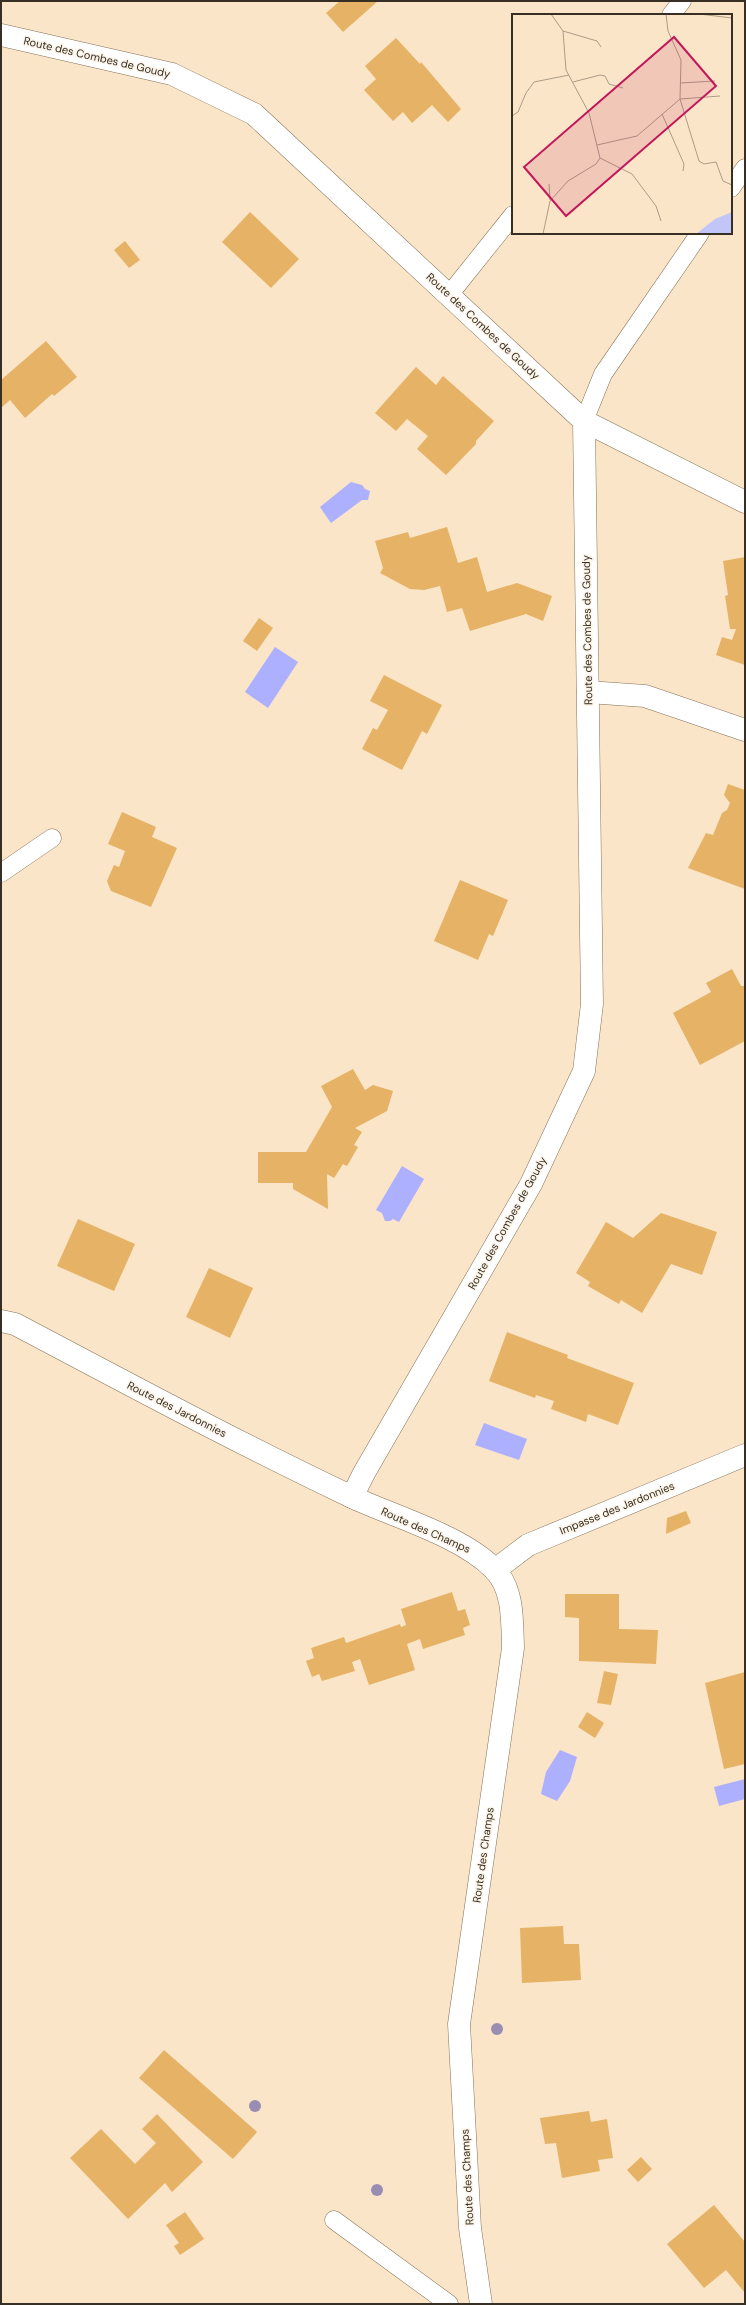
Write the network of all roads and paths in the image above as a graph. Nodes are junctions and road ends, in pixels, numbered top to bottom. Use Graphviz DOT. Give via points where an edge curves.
graph roads {
  1 [pos="682,1"];
  2 [pos="672,14"];
  3 [pos="1,35"];
  4 [pos="745,168"];
  5 [pos="732,187"];
  6 [pos="512,216"];
  7 [pos="699,234"];
  8 [pos="449,295"];
  9 [pos="584,421"];
  10 [pos="745,502"];
  11 [pos="588,692"];
  12 [pos="745,730"];
  13 [pos="52,838"];
  14 [pos="1,873"];
  15 [pos="1,1321"];
  16 [pos="745,1455"];
  17 [pos="352,1497"];
  18 [pos="495,1570"];
  19 [pos="334,2220"];
  20 [pos="449,2304"];
  21 [pos="481,2304"];
  1 -- 2 [label="lane"];
  3 -- 8 [label="street, Route des Combes de Goudy" via="172,74 254,114"];
  4 -- 5 [label="lane"];
  6 -- 8 [label="lane"];
  7 -- 9 [label="lane" via="603,374"];
  8 -- 9 [label="street, Route des Combes de Goudy"];
  9 -- 10 [label="street"];
  9 -- 11 [label="street, Route des Combes de Goudy"];
  11 -- 12 [label="street" via="645,696"];
  11 -- 17 [label="street, Route des Combes de Goudy" via="592,1004 584,1072 531,1184"];
  13 -- 14 [label="lane"];
  15 -- 17 [label="street, Route des Jardonnies" via="15,1324"];
  16 -- 18 [label="street, Impasse des Jardonnies" via="528,1544"];
  17 -- 18 [label="street, Route des Champs" via="473,1550"];
  18 -- 21 [label="street, Route des Champs" via="511,1599 513,1648 459,2024 470,2228"];
  19 -- 20 [label="lane"];
}
